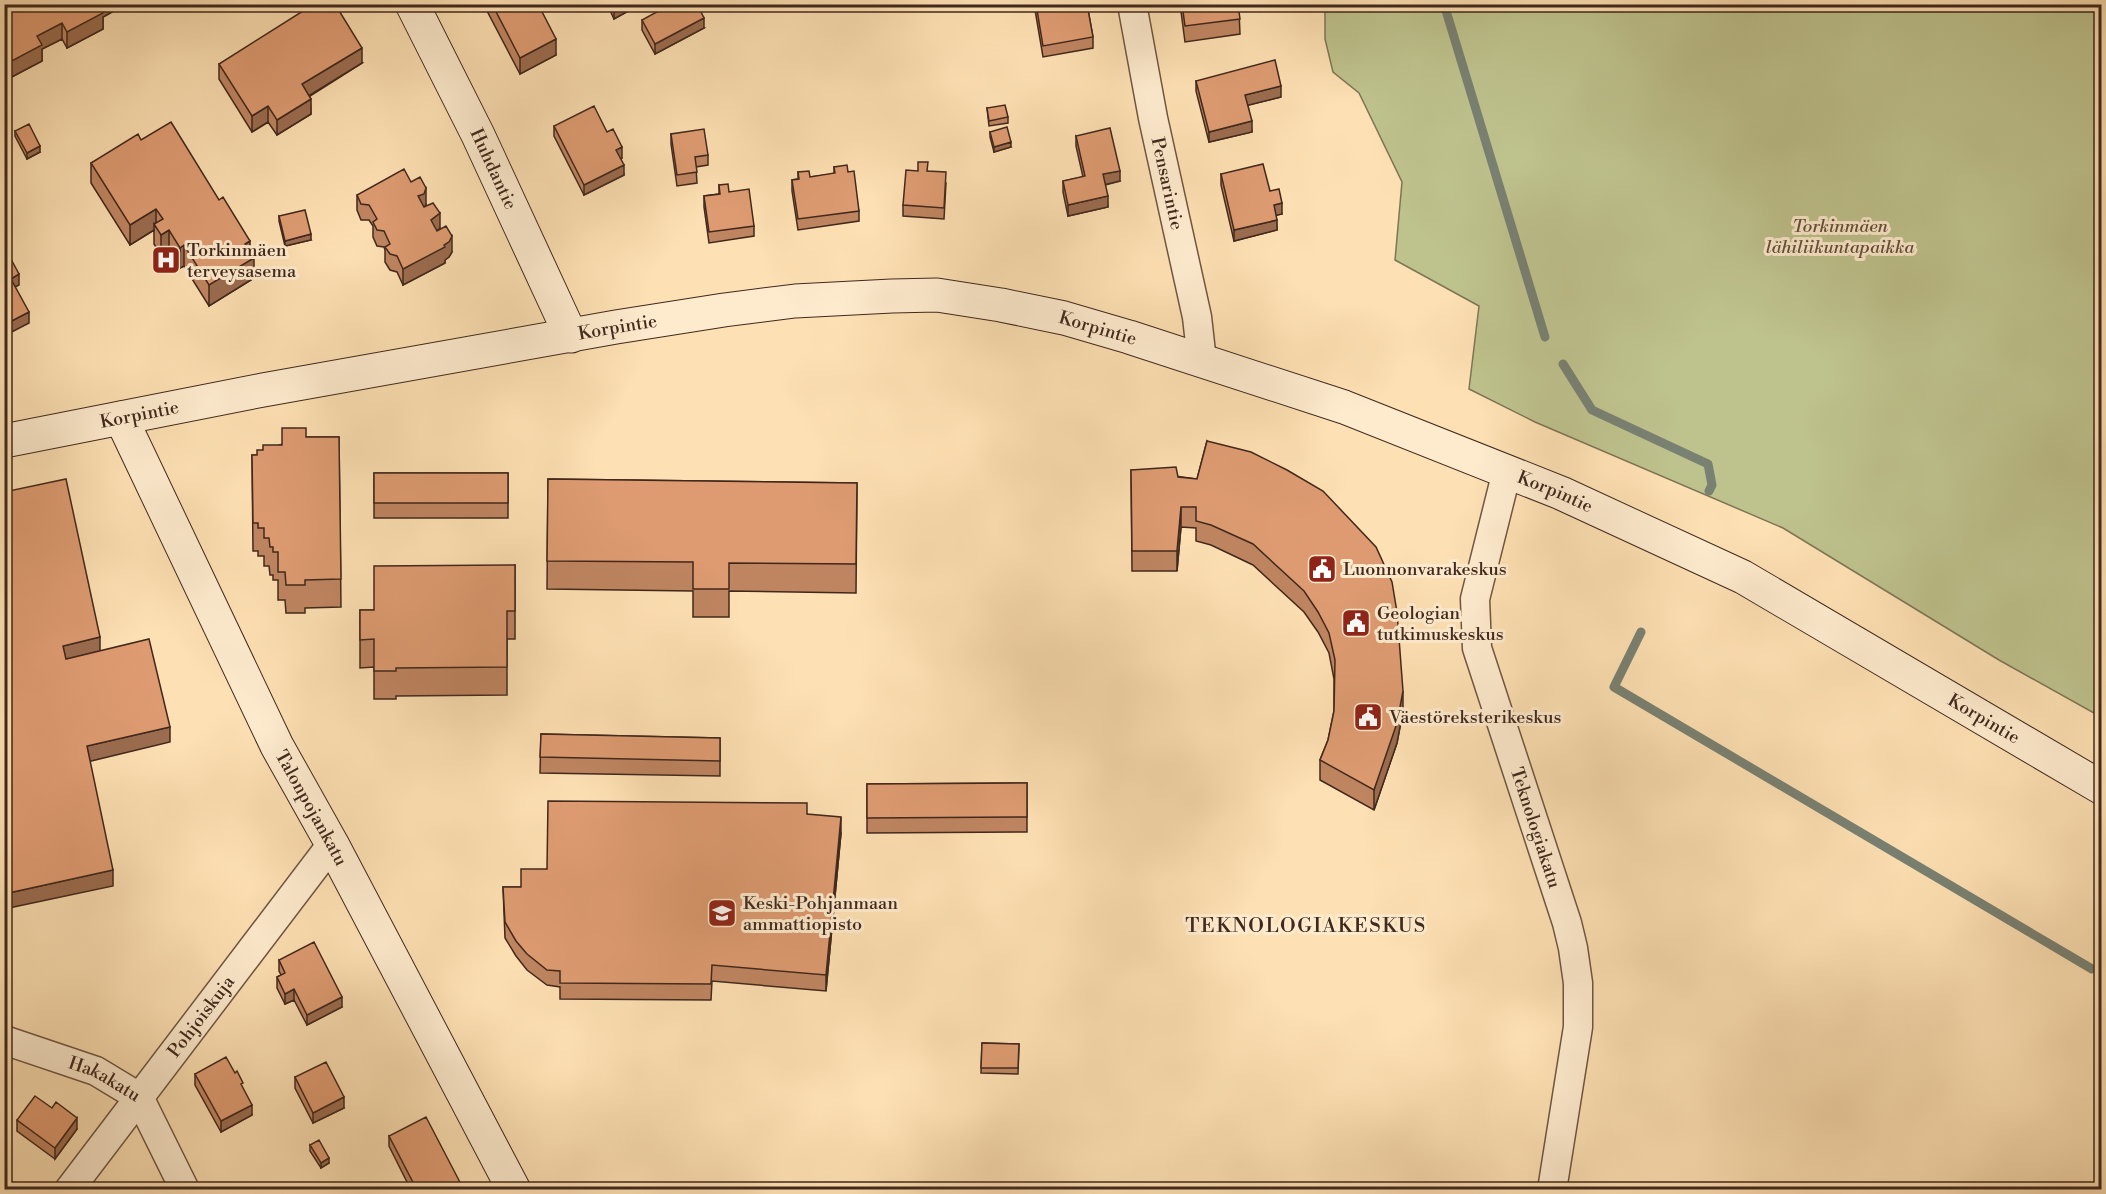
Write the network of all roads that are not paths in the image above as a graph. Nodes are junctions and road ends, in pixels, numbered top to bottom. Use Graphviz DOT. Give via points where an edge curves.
graph roads {
  1 [pos="412,4"];
  2 [pos="1132,4"];
  3 [pos="571,336"];
  4 [pos="1202,361"];
  5 [pos="121,418"];
  6 [pos="4,441"];
  7 [pos="1507,471"];
  8 [pos="2102,788"];
  9 [pos="332,844"];
  10 [pos="4,1040"];
  11 [pos="139,1097"];
  12 [pos="69,1190"];
  13 [pos="184,1190"];
  14 [pos="514,1190"];
  15 [pos="1552,1190"];
  1 -- 3 [label="street, Huhdantie"];
  2 -- 4 [label="street, Pensarintie" via="1197,317"];
  3 -- 4 [label="street, Korpintie" via="795,301 937,295 1064,318"];
  3 -- 5 [label="street, Korpintie"];
  4 -- 7 [label="street, Korpintie" via="1344,407"];
  5 -- 6 [label="street, Korpintie"];
  5 -- 9 [label="street, Talonpojankatu" via="277,746"];
  7 -- 8 [label="street, Korpintie" via="1743,577"];
  7 -- 15 [label="street, Teknologiakatu" via="1477,590 1475,621 1477,648 1567,923 1578,983 1578,1027"];
  9 -- 11 [label="street, Pohjoiskuja"];
  9 -- 14 [label="street, Talonpojankatu"];
  10 -- 11 [label="street, Hakakatu" via="96,1071"];
  11 -- 12 [label="street, Pohjoiskuja"];
  11 -- 13 [label="street, Hakakatu"];
}
